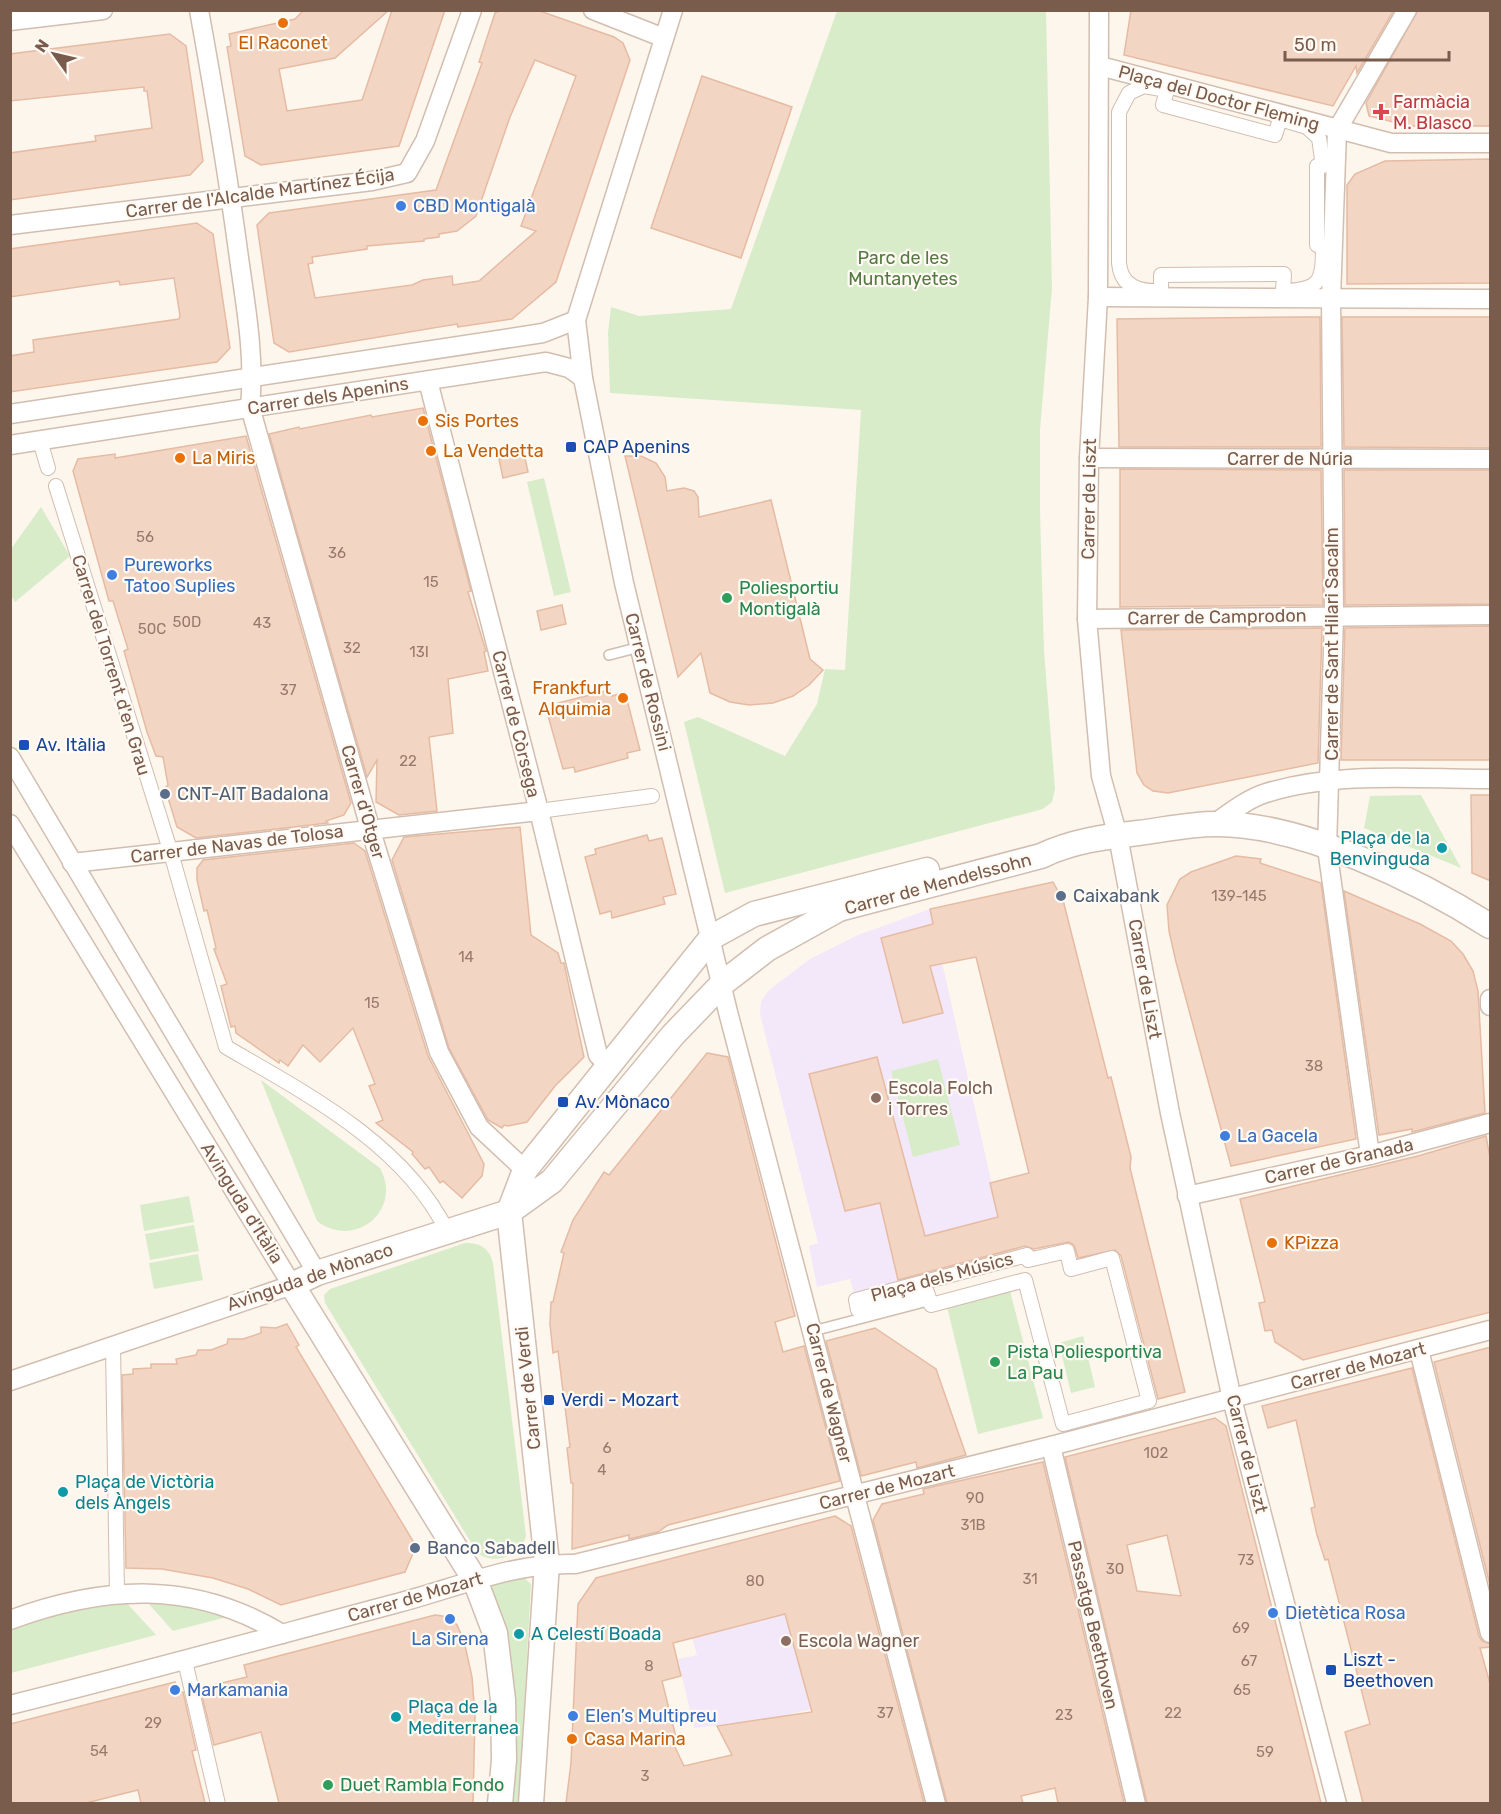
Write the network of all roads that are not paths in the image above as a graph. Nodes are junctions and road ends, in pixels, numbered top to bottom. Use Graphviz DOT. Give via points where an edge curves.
graph roads {
  1 [pos="103,10"];
  2 [pos="199,10"];
  3 [pos="472,10"];
  4 [pos="593,10"];
  5 [pos="673,10"];
  6 [pos="1099,10"];
  7 [pos="1407,10"];
  8 [pos="10,21"];
  9 [pos="664,38"];
  10 [pos="1100,66"];
  11 [pos="1163,105"];
  12 [pos="1337,130"];
  13 [pos="1491,143"];
  14 [pos="232,198"];
  15 [pos="10,225"];
  16 [pos="1098,297"];
  17 [pos="1331,299"];
  18 [pos="1491,299"];
  19 [pos="576,320"];
  20 [pos="253,377"];
  21 [pos="583,378"];
  22 [pos="428,381"];
  23 [pos="250,407"];
  24 [pos="10,414"];
  25 [pos="40,441"];
  26 [pos="10,445"];
  27 [pos="1089,458"];
  28 [pos="1331,459"];
  29 [pos="1491,459"];
  30 [pos="48,468"];
  31 [pos="56,486"];
  32 [pos="1491,615"];
  33 [pos="1334,616"];
  34 [pos="1087,619"];
  35 [pos="640,647"];
  36 [pos="609,655"];
  37 [pos="10,757"];
  38 [pos="1491,779"];
  39 [pos="1331,780"];
  40 [pos="652,796"];
  41 [pos="539,811"];
  42 [pos="10,824"];
  43 [pos="1214,824"];
  44 [pos="370,828"];
  45 [pos="1118,836"];
  46 [pos="1064,845"];
  47 [pos="1328,848"];
  48 [pos="171,853"];
  49 [pos="72,863"];
  50 [pos="1491,926"];
  51 [pos="712,937"];
  52 [pos="723,983"];
  53 [pos="1491,999"];
  54 [pos="1491,1006"];
  55 [pos="608,1065"];
  56 [pos="1491,1123"];
  57 [pos="580,1146"];
  58 [pos="1370,1155"];
  59 [pos="525,1170"];
  60 [pos="1187,1196"];
  61 [pos="509,1212"];
  62 [pos="447,1231"];
  63 [pos="1027,1255"];
  64 [pos="317,1273"];
  65 [pos="292,1285"];
  66 [pos="924,1302"];
  67 [pos="1491,1330"];
  68 [pos="813,1332"];
  69 [pos="113,1346"];
  70 [pos="1419,1350"];
  71 [pos="10,1381"];
  72 [pos="1233,1399"];
  73 [pos="1050,1446"];
  74 [pos="855,1495"];
  75 [pos="547,1563"];
  76 [pos="475,1580"];
  77 [pos="117,1594"];
  78 [pos="10,1620"];
  79 [pos="1491,1633"];
  80 [pos="282,1634"];
  81 [pos="185,1661"];
  82 [pos="10,1705"];
  83 [pos="218,1803"];
  84 [pos="500,1803"];
  85 [pos="532,1803"];
  86 [pos="936,1803"];
  87 [pos="1136,1803"];
  88 [pos="1337,1803"];
  1 -- 8 [label="street"];
  2 -- 14 [label="street"];
  3 -- 14 [label="street, Carrer de l'Alcalde Martínez Écija" via="425,141 407,173"];
  4 -- 9 [label="street"];
  5 -- 9 [label="street"];
  6 -- 10 [label="street, Carrer de Liszt"];
  7 -- 12 [label="street"];
  9 -- 19 [label="street"];
  10 -- 12 [label="street, Plaça del Doctor Fleming"];
  10 -- 16 [label="street, Carrer de Liszt"];
  11 -- 11 [label="street, Plaça del Doctor Fleming" via="1167,90 1144,86 1129,93 1119,112 1119,263 1124,279 1143,292 1161,291 1161,275 1284,274 1283,291 1316,284 1323,270 1323,245 1317,245 1317,166 1323,166 1319,138 1307,127 1280,119 1275,135"];
  12 -- 13 [label="street, Plaça del Doctor Fleming" via="1391,143"];
  12 -- 17 [label="street, Carrer de Sant Hilari Sacalm"];
  14 -- 15 [label="street, Carrer de l'Alcalde Martínez Écija"];
  14 -- 20 [label="street"];
  16 -- 17 [label="street"];
  16 -- 27 [label="street, Carrer de Liszt"];
  17 -- 18 [label="street"];
  17 -- 28 [label="street, Carrer de Sant Hilari Sacalm"];
  19 -- 20 [label="street, Carrer dels Apenins" via="543,333"];
  19 -- 21 [label="street"];
  20 -- 23 [label="street"];
  20 -- 24 [label="street, Carrer dels Apenins"];
  21 -- 22 [label="street, Carrer dels Apenins" via="569,368 546,362"];
  21 -- 35 [label="street, Carrer de Rossini"];
  22 -- 23 [label="street, Carrer dels Apenins"];
  22 -- 41 [label="street, Carrer de Còrsega"];
  23 -- 25 [label="street, Carrer dels Apenins"];
  23 -- 44 [label="street, Carrer d'Otger"];
  25 -- 26 [label="street, Carrer dels Apenins"];
  25 -- 30 [label="street"];
  27 -- 28 [label="street, Carrer de Núria"];
  27 -- 34 [label="street, Carrer de Liszt"];
  28 -- 29 [label="street, Carrer de Núria"];
  28 -- 33 [label="street, Carrer de Sant Hilari Sacalm"];
  31 -- 48 [label="street, Carrer del Torrent d'en Grau"];
  32 -- 33 [label="street, Carrer de Camprodon"];
  33 -- 34 [label="street, Carrer de Camprodon"];
  33 -- 39 [label="street, Carrer de Sant Hilari Sacalm"];
  34 -- 45 [label="street, Carrer de Liszt" via="1101,776"];
  35 -- 36 [label="lane"];
  35 -- 51 [label="street, Carrer de Rossini"];
  37 -- 49 [label="street, Avinguda d'Itàlia"];
  38 -- 39 [label="street"];
  39 -- 43 [label="street" via="1266,793"];
  39 -- 47 [label="street, Carrer de Sant Hilari Sacalm"];
  40 -- 41 [label="street, Carrer de Navas de Tolosa"];
  41 -- 44 [label="street, Carrer de Navas de Tolosa"];
  41 -- 55 [label="street, Carrer de Còrsega" via="598,1055"];
  42 -- 65 [label="street, Avinguda d'Itàlia"];
  43 -- 45 [label="street, Carrer de Mendelssohn"];
  43 -- 47 [label="street, Carrer de Mendelssohn" via="1266,828"];
  44 -- 48 [label="street, Carrer de Navas de Tolosa"];
  44 -- 59 [label="street, Carrer d'Otger" via="439,1052 479,1127"];
  45 -- 46 [label="street, Carrer de Mendelssohn"];
  45 -- 60 [label="street, Carrer de Liszt"];
  46 -- 51 [label="street, Carrer de Mendelssohn" via="1041,843 846,889 754,914"];
  46 -- 52 [label="street, Carrer de Mendelssohn" via="1041,856 839,909 767,949"];
  47 -- 50 [label="street, Carrer de Mendelssohn" via="1451,901"];
  47 -- 58 [label="street, Carrer de Sant Hilari Sacalm"];
  48 -- 49 [label="street, Carrer de Navas de Tolosa"];
  48 -- 62 [label="street, Carrer del Torrent d'en Grau" via="226,1047 307,1094 361,1133 434,1204"];
  49 -- 64 [label="street, Avinguda d'Itàlia"];
  51 -- 52 [label="street, Carrer de Rossini"];
  51 -- 55 [label="street"];
  52 -- 57 [label="street, Avinguda de Mònaco" via="673,1035"];
  52 -- 68 [label="street, Carrer de Wagner"];
  53 -- 54 [label="street"];
  55 -- 57 [label="street, Avinguda de Mònaco" via="613,1076 610,1088 583,1124"];
  55 -- 59 [label="street"];
  56 -- 58 [label="street, Carrer de Granada"];
  57 -- 61 [label="street, Avinguda de Mònaco" via="552,1181"];
  58 -- 60 [label="street, Carrer de Granada"];
  59 -- 61 [label="street"];
  60 -- 72 [label="street, Carrer de Liszt"];
  61 -- 62 [label="street, Avinguda de Mònaco"];
  61 -- 75 [label="street, Carrer de Verdi"];
  62 -- 64 [label="street, Avinguda de Mònaco"];
  63 -- 63 [label="street, Plaça dels Músics" via="856,1300 858,1310 927,1292 931,1305 1025,1280 1062,1424 1149,1401 1112,1258 1071,1269 1067,1251 1028,1260"];
  64 -- 65 [label="street, Avinguda de Mònaco"];
  65 -- 69 [label="street, Avinguda de Mònaco"];
  65 -- 76 [label="street, Avinguda d'Itàlia"];
  66 -- 68 [label="lane"];
  67 -- 70 [label="street, Carrer de Mozart"];
  68 -- 74 [label="street, Carrer de Wagner"];
  69 -- 71 [label="street, Avinguda de Mònaco"];
  69 -- 77 [label="street"];
  70 -- 72 [label="street, Carrer de Mozart"];
  70 -- 79 [label="street"];
  72 -- 73 [label="street, Carrer de Mozart"];
  72 -- 88 [label="street, Carrer de Liszt"];
  73 -- 74 [label="street, Carrer de Mozart"];
  73 -- 87 [label="street, Passatge Beethoven"];
  74 -- 75 [label="street, Carrer de Mozart" via="575,1564"];
  74 -- 86 [label="street, Carrer de Wagner"];
  75 -- 76 [label="street, Carrer de Mozart"];
  75 -- 85 [label="street, Carrer de Verdi"];
  76 -- 80 [label="street, Carrer de Mozart"];
  76 -- 84 [label="street, Avinguda d'Itàlia" via="495,1633 503,1700"];
  77 -- 78 [label="street" via="43,1608"];
  77 -- 80 [label="street" via="203,1600 231,1607"];
  80 -- 81 [label="street, Carrer de Mozart"];
  81 -- 82 [label="street, Carrer de Mozart"];
  81 -- 83 [label="street"];
}
